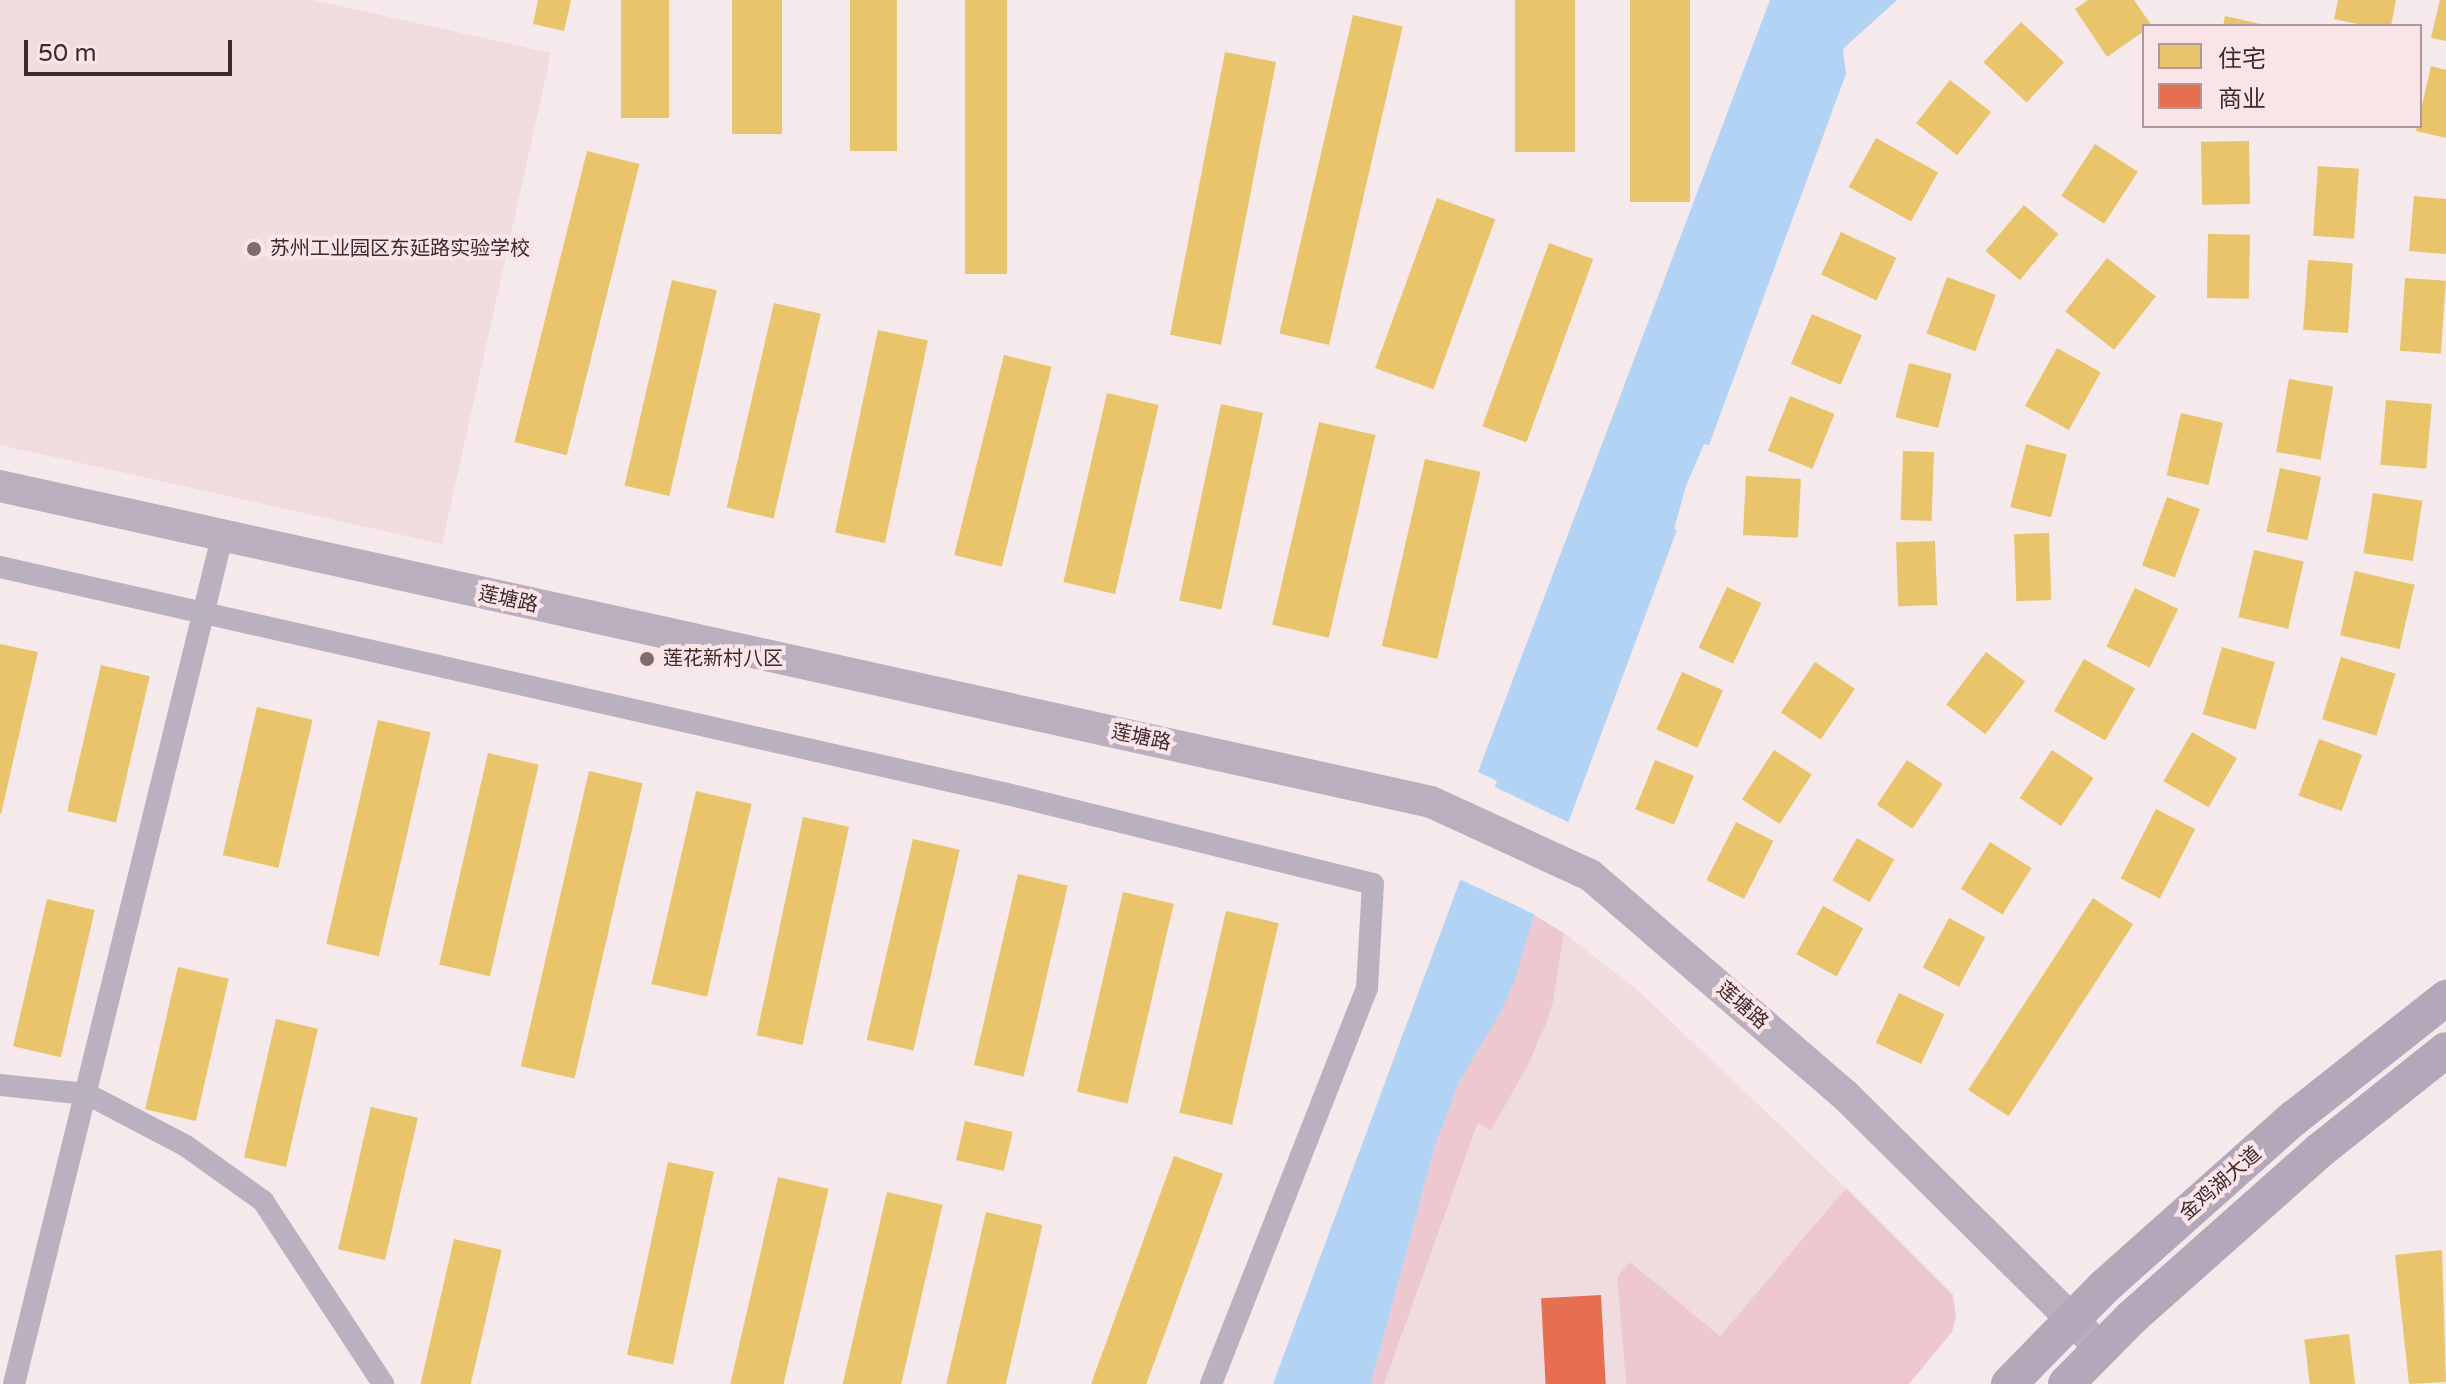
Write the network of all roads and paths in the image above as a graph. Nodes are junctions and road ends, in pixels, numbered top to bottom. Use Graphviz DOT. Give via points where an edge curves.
graph roads {
  1 [pos="0,486"];
  2 [pos="222,537"];
  3 [pos="0,567"];
  4 [pos="203,613"];
  5 [pos="2446,998"];
  6 [pos="2446,1050"];
  7 [pos="0,1085"];
  8 [pos="87,1094"];
  9 [pos="2072,1319"];
  10 [pos="2101,1348"];
  11 [pos="14,1384"];
  12 [pos="383,1384"];
  13 [pos="1211,1384"];
  14 [pos="2009,1384"];
  15 [pos="2066,1384"];
  1 -- 2 [label="street, 莲塘路"];
  2 -- 4 [label="street"];
  2 -- 9 [label="street, 莲塘路" via="1431,802 1590,875 1846,1096"];
  3 -- 4 [label="street"];
  4 -- 8 [label="street"];
  4 -- 13 [label="street" via="1003,793 1373,884 1367,988"];
  5 -- 9 [label="main road, 金鸡湖大道" via="2294,1118"];
  6 -- 10 [label="main road, 金鸡湖大道" via="2319,1151"];
  7 -- 8 [label="street"];
  8 -- 11 [label="street"];
  8 -- 12 [label="street" via="186,1146 263,1201"];
  9 -- 10 [label="street, 莲塘路"];
  9 -- 14 [label="main road, 金鸡湖大道"];
  10 -- 15 [label="main road, 金鸡湖大道"];
}
